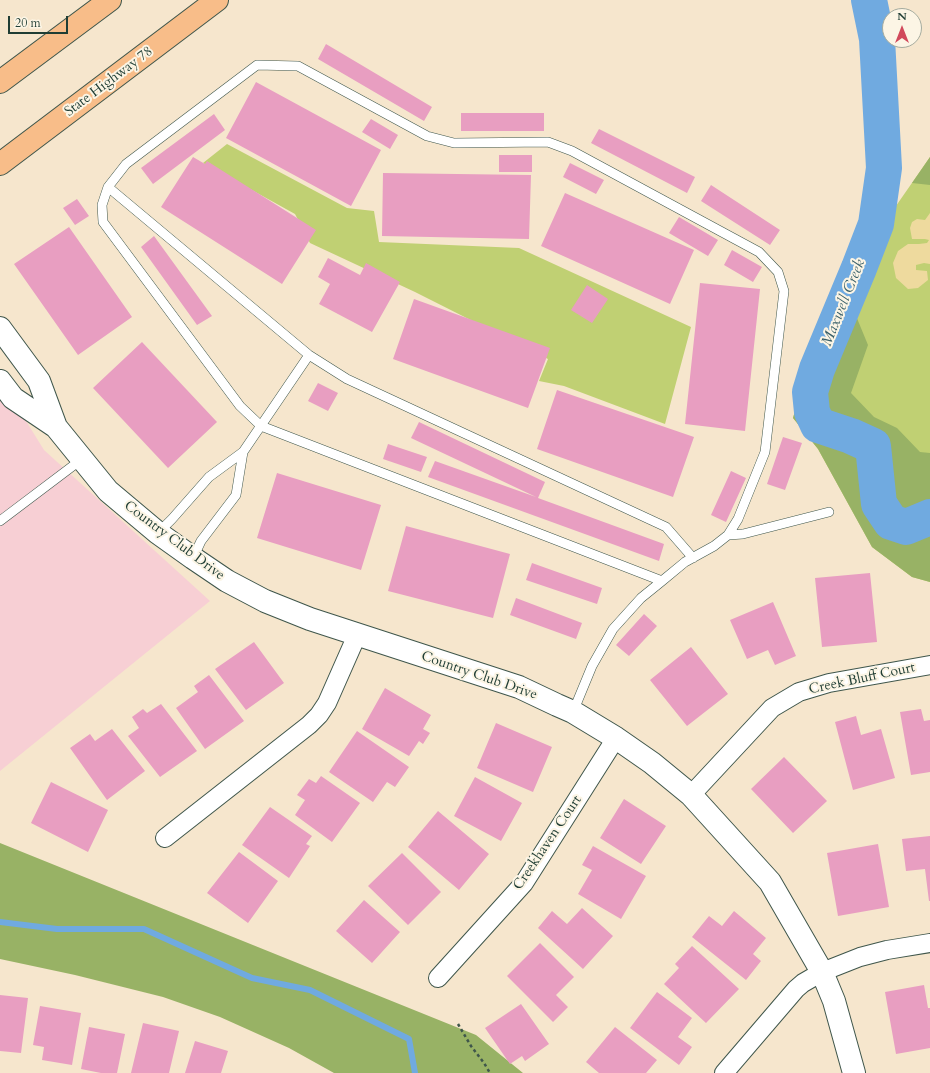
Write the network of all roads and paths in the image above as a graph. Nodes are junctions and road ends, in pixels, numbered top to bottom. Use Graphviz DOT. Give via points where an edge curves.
graph roads {
  1 [pos="110,0"];
  2 [pos="217,0"];
  3 [pos="0,82"];
  4 [pos="0,164"];
  5 [pos="108,187"];
  6 [pos="3,339"];
  7 [pos="309,355"];
  8 [pos="0,381"];
  9 [pos="261,426"];
  10 [pos="56,427"];
  11 [pos="243,452"];
  12 [pos="82,459"];
  13 [pos="829,512"];
  14 [pos="0,521"];
  15 [pos="158,533"];
  16 [pos="728,535"];
  17 [pos="193,558"];
  18 [pos="693,558"];
  19 [pos="662,581"];
  20 [pos="357,635"];
  21 [pos="930,665"];
  22 [pos="573,712"];
  23 [pos="616,738"];
  24 [pos="691,795"];
  25 [pos="164,838"];
  26 [pos="930,943"];
  27 [pos="822,972"];
  28 [pos="438,978"];
  29 [pos="458,1024"];
  30 [pos="490,1073"];
  31 [pos="724,1073"];
  32 [pos="854,1073"];
  1 -- 3 [label="main road"];
  2 -- 4 [label="main road, State Highway 78"];
  5 -- 7 [label="lane"];
  5 -- 9 [label="lane" via="102,205 103,222 240,406"];
  5 -- 16 [label="lane" via="126,164 257,64 298,66 427,136 454,143 548,142 572,151 759,252 778,272 784,291 765,452 738,519"];
  6 -- 10 [label="street, Country Club Drive" via="39,381"];
  7 -- 9 [label="lane"];
  7 -- 18 [label="lane" via="347,379 666,527"];
  8 -- 10 [label="street, Country Club Drive" via="13,398"];
  9 -- 11 [label="lane"];
  9 -- 19 [label="lane"];
  10 -- 12 [label="street, Country Club Drive"];
  11 -- 15 [label="lane" via="209,477"];
  11 -- 17 [label="lane" via="236,495 201,541"];
  12 -- 14 [label="lane"];
  12 -- 15 [label="street, Country Club Drive" via="108,491"];
  13 -- 16 [label="lane" via="743,534"];
  15 -- 17 [label="street, Country Club Drive"];
  16 -- 18 [label="lane"];
  17 -- 20 [label="street, Country Club Drive" via="227,581 265,601"];
  18 -- 19 [label="lane"];
  19 -- 22 [label="lane" via="641,598 613,629 592,666"];
  20 -- 22 [label="street, Country Club Drive" via="519,687"];
  20 -- 25 [label="street" via="319,716"];
  21 -- 24 [label="street, Creek Bluff Court" via="829,683 799,692 772,708"];
  22 -- 23 [label="street, Country Club Drive"];
  23 -- 24 [label="street, Country Club Drive"];
  23 -- 28 [label="street, Creekhaven Court" via="524,883"];
  24 -- 27 [label="street, Country Club Drive" via="770,882"];
  26 -- 27 [label="street" via="860,957"];
  27 -- 31 [label="street" via="796,989"];
  27 -- 32 [label="street, Country Club Drive" via="834,1001"];
  29 -- 30 [label="path"];
}
